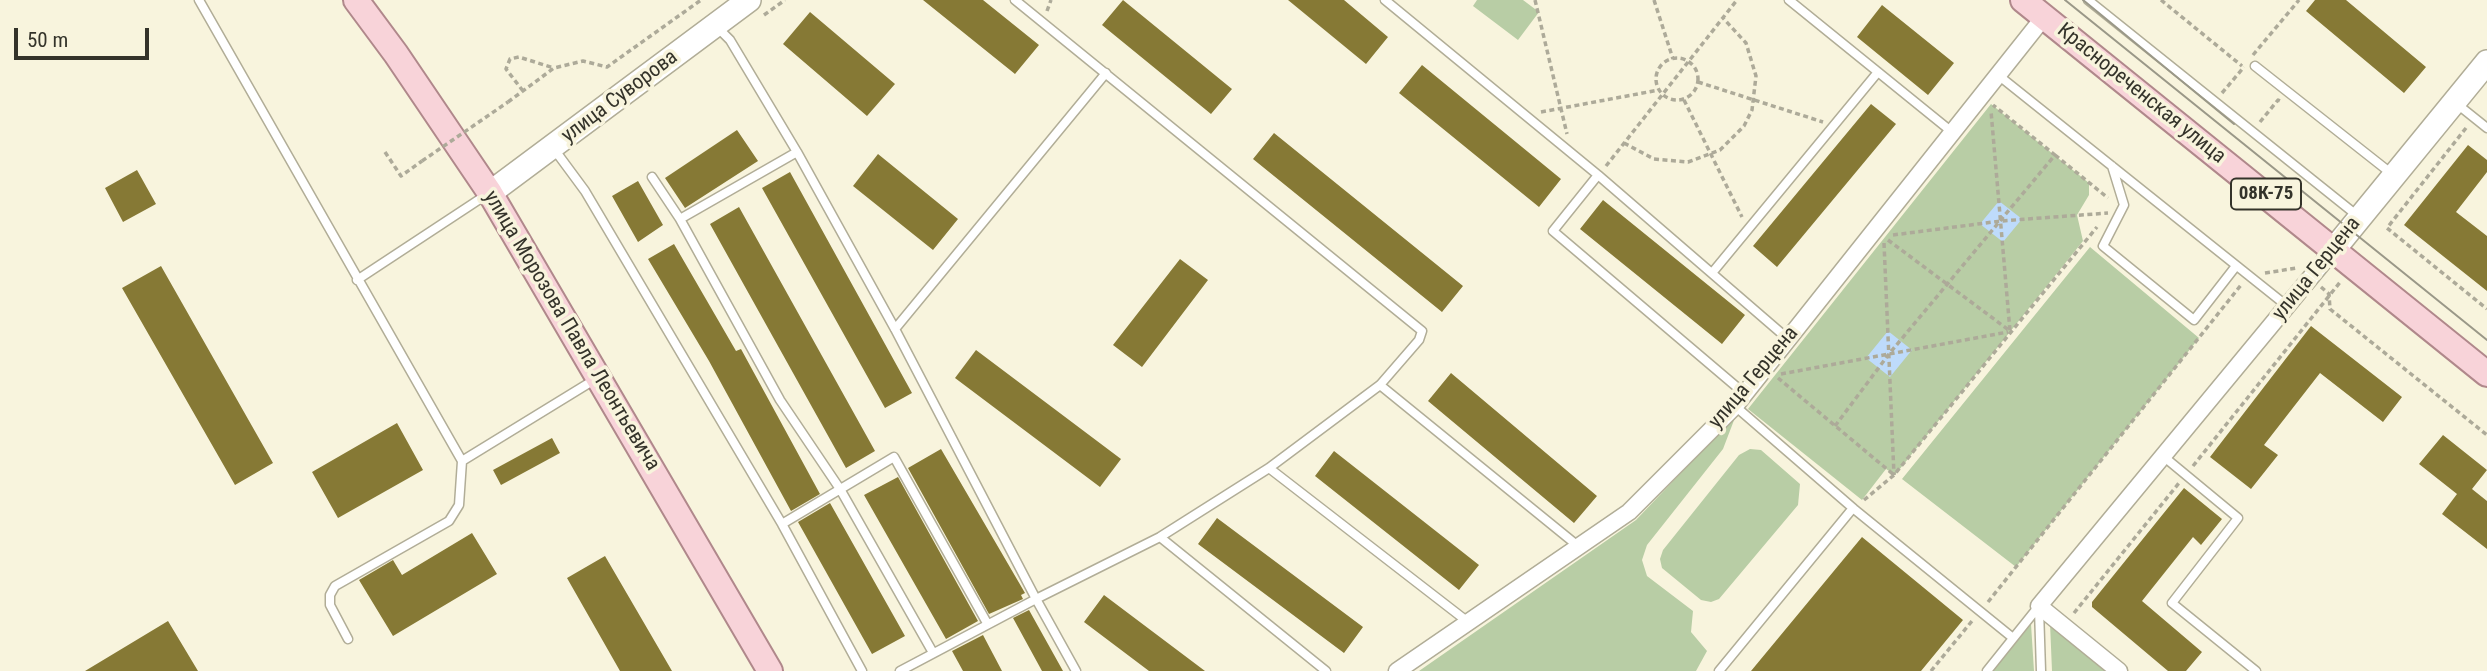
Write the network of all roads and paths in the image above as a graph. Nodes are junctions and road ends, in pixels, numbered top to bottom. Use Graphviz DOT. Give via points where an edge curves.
graph roads {
  1 [pos="198,0"];
  2 [pos="356,0"];
  3 [pos="701,0"];
  4 [pos="749,0"];
  5 [pos="1015,0"];
  6 [pos="1385,0"];
  7 [pos="1535,0"];
  8 [pos="1654,0"];
  9 [pos="1737,0"];
  10 [pos="1789,0"];
  11 [pos="2023,0"];
  12 [pos="2088,0"];
  13 [pos="2161,0"];
  14 [pos="2299,0"];
  15 [pos="2044,17"];
  16 [pos="1723,18"];
  17 [pos="716,26"];
  18 [pos="1673,59"];
  19 [pos="1688,62"];
  20 [pos="2487,62"];
  21 [pos="2255,66"];
  22 [pos="2244,67"];
  23 [pos="554,68"];
  24 [pos="1878,72"];
  25 [pos="1106,73"];
  26 [pos="1998,75"];
  27 [pos="1698,82"];
  28 [pos="523,91"];
  29 [pos="1660,93"];
  30 [pos="2220,97"];
  31 [pos="1684,100"];
  32 [pos="1754,100"];
  33 [pos="2454,102"];
  34 [pos="1561,108"];
  35 [pos="2288,108"];
  36 [pos="1525,115"];
  37 [pos="2474,117"];
  38 [pos="1834,125"];
  39 [pos="2256,126"];
  40 [pos="2487,128"];
  41 [pos="1952,132"];
  42 [pos="1624,143"];
  43 [pos="553,148"];
  44 [pos="385,152"];
  45 [pos="797,152"];
  46 [pos="1572,153"];
  47 [pos="1711,155"];
  48 [pos="2055,155"];
  49 [pos="2112,166"];
  50 [pos="1598,175"];
  51 [pos="2394,176"];
  52 [pos="652,177"];
  53 [pos="490,193"];
  54 [pos="2109,213"];
  55 [pos="2360,218"];
  56 [pos="680,219"];
  57 [pos="2001,221"];
  58 [pos="1748,230"];
  59 [pos="1884,237"];
  60 [pos="2334,248"];
  61 [pos="2236,266"];
  62 [pos="2297,268"];
  63 [pos="1712,274"];
  64 [pos="2249,276"];
  65 [pos="357,280"];
  66 [pos="2342,280"];
  67 [pos="1949,285"];
  68 [pos="2320,286"];
  69 [pos="2329,294"];
  70 [pos="2287,306"];
  71 [pos="2487,309"];
  72 [pos="895,329"];
  73 [pos="2010,331"];
  74 [pos="1788,339"];
  75 [pos="1889,354"];
  76 [pos="2487,374"];
  77 [pos="600,377"];
  78 [pos="1380,385"];
  79 [pos="1740,400"];
  80 [pos="1835,426"];
  81 [pos="2487,435"];
  82 [pos="2163,456"];
  83 [pos="462,461"];
  84 [pos="1269,468"];
  85 [pos="1895,475"];
  86 [pos="2186,475"];
  87 [pos="841,489"];
  88 [pos="1853,508"];
  89 [pos="782,524"];
  90 [pos="1160,537"];
  91 [pos="1578,546"];
  92 [pos="1036,599"];
  93 [pos="2039,606"];
  94 [pos="1980,612"];
  95 [pos="1468,622"];
  96 [pos="988,623"];
  97 [pos="2064,625"];
  98 [pos="2013,638"];
  99 [pos="348,639"];
  100 [pos="932,651"];
  101 [pos="770,671"];
  102 [pos="862,671"];
  103 [pos="900,671"];
  104 [pos="1076,671"];
  105 [pos="1326,671"];
  106 [pos="1398,671"];
  107 [pos="1719,671"];
  108 [pos="1931,671"];
  109 [pos="1987,671"];
  110 [pos="2041,671"];
  111 [pos="2119,671"];
  112 [pos="2256,671"];
  1 -- 65 [label="lane"];
  2 -- 53 [label="main road, улица Морозова Павла Леонтьевича"];
  3 -- 23 [label="path" via="607,67 583,61"];
  4 -- 17 [label="main road, улица Суворова"];
  5 -- 25 [label="lane"];
  6 -- 36 [label="lane"];
  7 -- 34 [label="path"];
  8 -- 18 [label="path"];
  9 -- 16 [label="path"];
  10 -- 24 [label="lane"];
  11 -- 15 [label="main road, Краснореченская улица / 08К-75"];
  12 -- 55 [label="lane"];
  13 -- 22 [label="path"];
  14 -- 22 [label="path"];
  15 -- 26 [label="street, улица Герцена"];
  15 -- 60 [label="main road, Краснореченская улица / 08К-75"];
  16 -- 19 [label="path"];
  16 -- 32 [label="path" via="1741,36 1753,59"];
  17 -- 43 [label="main road, улица Суворова"];
  17 -- 45 [label="lane" via="730,40"];
  18 -- 19 [label="path"];
  18 -- 29 [label="path" via="1660,66 1656,76"];
  19 -- 27 [label="path" via="1696,70"];
  19 -- 29 [label="path"];
  20 -- 33 [label="main road, улица Герцена"];
  21 -- 51 [label="lane"];
  22 -- 30 [label="path"];
  23 -- 28 [label="path"];
  23 -- 28 [label="path" via="519,57 510,59 506,69"];
  24 -- 38 [label="lane"];
  24 -- 41 [label="lane"];
  25 -- 72 [label="lane"];
  25 -- 78 [label="lane" via="1419,327 1422,336"];
  26 -- 41 [label="street, улица Герцена"];
  26 -- 49 [label="lane"];
  27 -- 31 [label="path"];
  27 -- 32 [label="path"];
  28 -- 44 [label="path, bridge" via="401,176"];
  29 -- 31 [label="path"];
  29 -- 34 [label="path"];
  29 -- 42 [label="path"];
  31 -- 47 [label="path"];
  32 -- 38 [label="path"];
  32 -- 47 [label="path" via="1744,126"];
  33 -- 37 [label="lane"];
  33 -- 51 [label="main road, улица Герцена"];
  34 -- 36 [label="path"];
  34 -- 46 [label="path"];
  35 -- 39 [label="path" via="2278,100"];
  36 -- 46 [label="lane"];
  37 -- 40 [label="lane"];
  37 -- 71 [label="path" via="2387,228"];
  38 -- 58 [label="lane"];
  41 -- 74 [label="street, улица Герцена"];
  42 -- 47 [label="path" via="1671,163"];
  42 -- 50 [label="path"];
  43 -- 53 [label="main road, улица Суворова"];
  43 -- 89 [label="lane" via="585,191"];
  45 -- 56 [label="lane"];
  45 -- 72 [label="lane"];
  46 -- 50 [label="lane"];
  47 -- 58 [label="path"];
  48 -- 54 [label="path" via="2116,205"];
  48 -- 57 [label="path"];
  48 -- 57 [label="path" via="1991,104"];
  49 -- 61 [label="lane"];
  49 -- 61 [label="lane" via="2124,205 2103,246 2184,312 2194,320"];
  50 -- 63 [label="lane"];
  50 -- 79 [label="lane" via="1553,231"];
  51 -- 55 [label="main road, улица Герцена"];
  52 -- 56 [label="lane"];
  53 -- 65 [label="lane"];
  53 -- 77 [label="main road, улица Морозова Павла Леонтьевича"];
  54 -- 57 [label="path"];
  54 -- 73 [label="path"];
  55 -- 60 [label="main road, улица Герцена"];
  56 -- 87 [label="lane" via="780,400"];
  57 -- 59 [label="path"];
  57 -- 67 [label="path"];
  57 -- 73 [label="path"];
  58 -- 63 [label="lane"];
  59 -- 67 [label="path"];
  59 -- 75 [label="path"];
  60 -- 70 [label="street, улица Герцена"];
  60 -- 76 [label="main road, Краснореченская улица / 08К-75"];
  61 -- 64 [label="lane"];
  62 -- 64 [label="path"];
  63 -- 74 [label="lane"];
  64 -- 70 [label="lane"];
  64 -- 94 [label="path"];
  65 -- 83 [label="lane"];
  66 -- 69 [label="path"];
  67 -- 73 [label="path"];
  67 -- 75 [label="path"];
  68 -- 69 [label="path"];
  69 -- 81 [label="path" via="2330,309"];
  69 -- 86 [label="path"];
  70 -- 82 [label="street, улица Герцена"];
  72 -- 92 [label="lane"];
  73 -- 75 [label="path"];
  73 -- 85 [label="path"];
  74 -- 79 [label="street, улица Герцена"];
  75 -- 80 [label="path"];
  75 -- 80 [label="path" via="1775,375"];
  75 -- 85 [label="path"];
  77 -- 83 [label="lane"];
  77 -- 101 [label="main road, улица Морозова Павла Леонтьевича"];
  78 -- 84 [label="lane"];
  78 -- 91 [label="lane"];
  79 -- 88 [label="lane"];
  79 -- 91 [label="street, улица Герцена" via="1629,512"];
  80 -- 85 [label="path"];
  82 -- 86 [label="lane"];
  82 -- 93 [label="street, улица Герцена"];
  83 -- 99 [label="lane" via="459,505 449,521 335,586 330,605"];
  84 -- 90 [label="lane"];
  84 -- 95 [label="lane"];
  85 -- 88 [label="path"];
  86 -- 97 [label="path"];
  86 -- 112 [label="lane" via="2238,518 2172,603"];
  87 -- 89 [label="lane"];
  87 -- 96 [label="lane" via="894,457"];
  87 -- 100 [label="lane"];
  88 -- 94 [label="lane"];
  88 -- 107 [label="lane"];
  89 -- 102 [label="lane"];
  90 -- 92 [label="lane"];
  90 -- 105 [label="lane"];
  91 -- 95 [label="street, улица Герцена"];
  92 -- 96 [label="lane"];
  92 -- 104 [label="lane"];
  93 -- 97 [label="street"];
  93 -- 98 [label="lane"];
  93 -- 110 [label="lane"];
  94 -- 98 [label="lane"];
  94 -- 108 [label="path"];
  95 -- 106 [label="street, улица Герцена"];
  96 -- 100 [label="lane"];
  97 -- 111 [label="street"];
  98 -- 109 [label="lane"];
  100 -- 103 [label="lane"];
}
